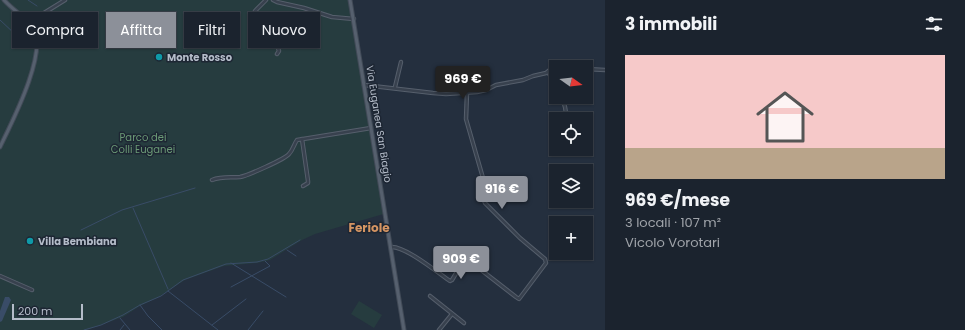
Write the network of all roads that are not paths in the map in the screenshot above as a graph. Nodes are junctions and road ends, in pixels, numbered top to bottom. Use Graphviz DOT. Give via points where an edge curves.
graph roads {
  1 [pos="4,0"];
  2 [pos="65,0"];
  3 [pos="266,0"];
  4 [pos="273,0"];
  5 [pos="350,0"];
  6 [pos="16,12"];
  7 [pos="46,12"];
  8 [pos="354,19"];
  9 [pos="36,48"];
  10 [pos="277,54"];
  11 [pos="401,62"];
  12 [pos="593,69"];
  13 [pos="605,70"];
  14 [pos="548,72"];
  15 [pos="364,84"];
  16 [pos="395,88"];
  17 [pos="467,93"];
  18 [pos="371,128"];
  19 [pos="302,139"];
  20 [pos="0,147"];
  21 [pos="212,180"];
  22 [pos="303,186"];
  23 [pos="391,247"];
  24 [pos="0,276"];
  25 [pos="32,290"];
  26 [pos="430,296"];
  27 [pos="452,314"];
  28 [pos="464,323"];
  29 [pos="404,330"];
  30 [pos="439,330"];
  1 -- 6 [label="main road"];
  2 -- 7 [label="street"];
  3 -- 10 [label="street" via="255,11 278,48"];
  4 -- 8 [label="street" via="332,17"];
  5 -- 8 [label="main road, Via Euganea San Biagio"];
  8 -- 15 [label="main road, Via Euganea San Biagio"];
  9 -- 20 [label="main road" via="31,72 16,114"];
  11 -- 16 [label="street"];
  12 -- 13 [label="street"];
  14 -- 17 [label="street" via="519,82"];
  15 -- 16 [label="street"];
  15 -- 18 [label="main road, Via Euganea San Biagio"];
  16 -- 17 [label="street" via="446,94"];
  17 -- 23 [label="street" via="466,119 485,185 485,203 546,261 545,265 521,298 516,297 467,259 450,281 414,256"];
  18 -- 19 [label="street"];
  18 -- 23 [label="main road, Via Euganea San Biagio"];
  19 -- 21 [label="street" via="297,140 289,154 282,159 247,175"];
  19 -- 22 [label="street" via="308,181"];
  23 -- 29 [label="main road, Via Euganea San Biagio"];
  24 -- 25 [label="street"];
  26 -- 27 [label="street"];
  27 -- 28 [label="street"];
  27 -- 30 [label="street"];
}
